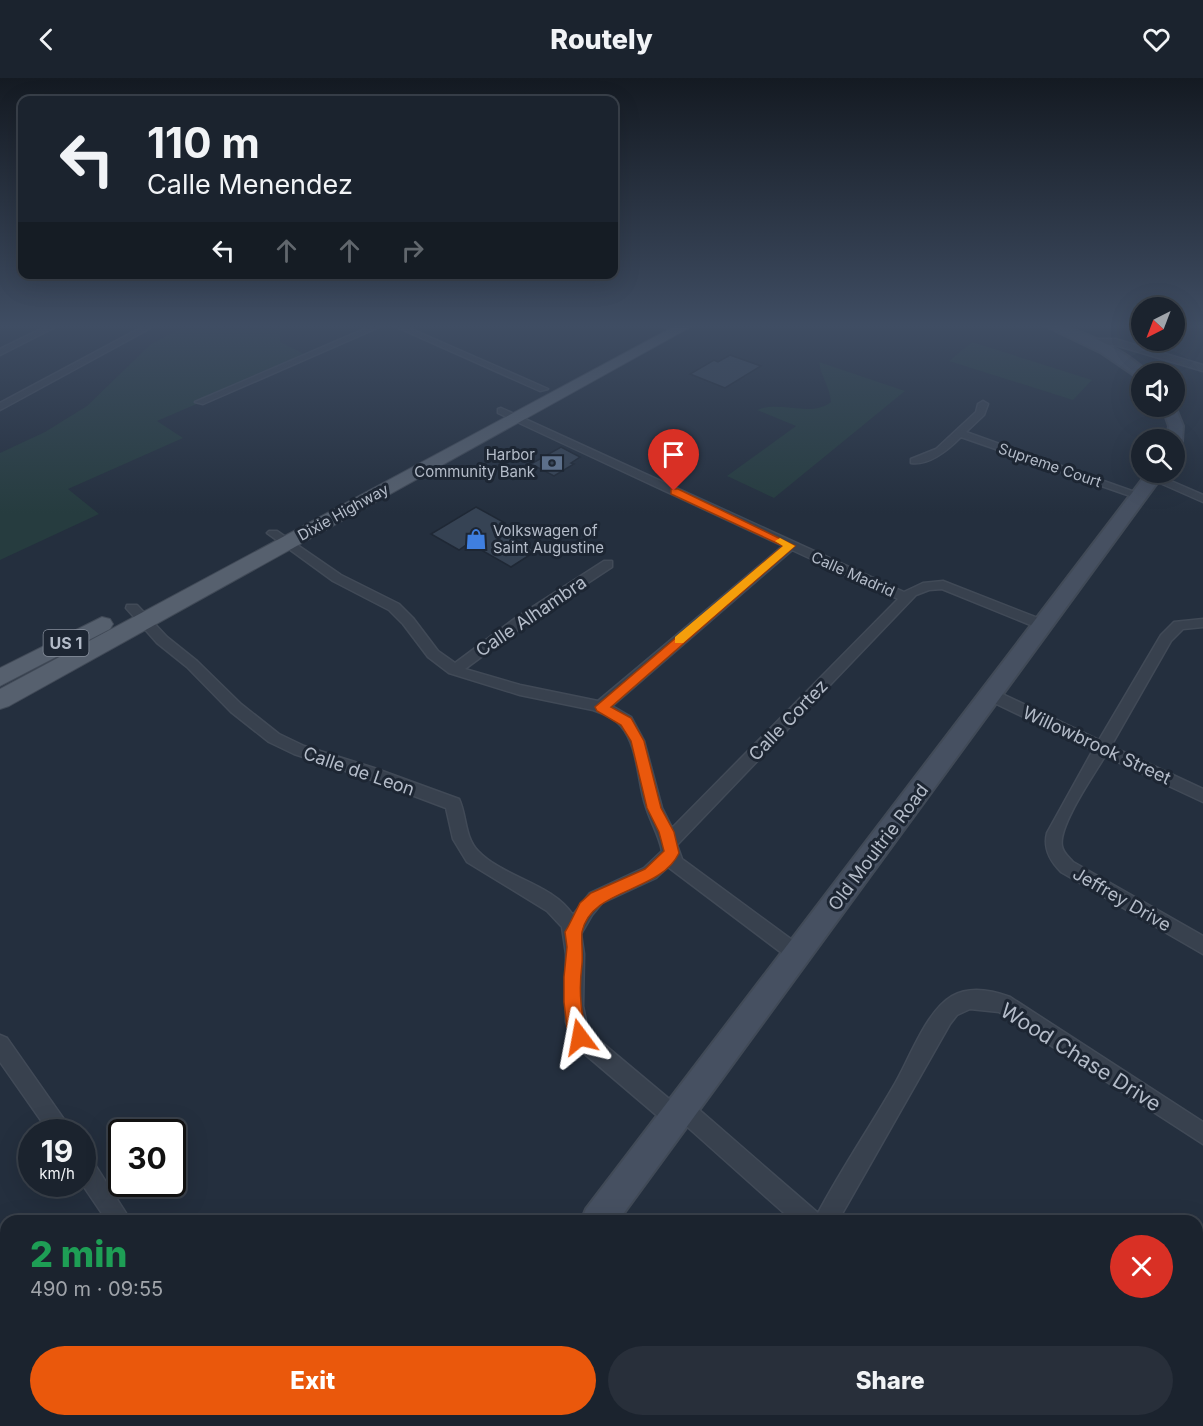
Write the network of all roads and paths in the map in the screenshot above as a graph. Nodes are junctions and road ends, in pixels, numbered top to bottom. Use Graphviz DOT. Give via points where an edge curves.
graph roads {
  1 [pos="35,388"];
  2 [pos="233,388"];
  3 [pos="560,388"];
  4 [pos="543,389"];
  5 [pos="200,402"];
  6 [pos="983,404"];
  7 [pos="0,407"];
  8 [pos="508,414"];
  9 [pos="960,433"];
  10 [pos="915,460"];
  11 [pos="1131,477"];
  12 [pos="1150,483"];
  13 [pos="1154,483"];
  14 [pos="1203,499"];
  15 [pos="280,538"];
  16 [pos="790,546"];
  17 [pos="608,564"];
  18 [pos="906,598"];
  19 [pos="139,614"];
  20 [pos="1203,623"];
  21 [pos="1043,626"];
  22 [pos="454,670"];
  23 [pos="0,678"];
  24 [pos="991,695"];
  25 [pos="0,700"];
  26 [pos="601,707"];
  27 [pos="1103,747"];
  28 [pos="1203,796"];
  29 [pos="671,847"];
  30 [pos="573,932"];
  31 [pos="1203,946"];
  32 [pos="797,954"];
  33 [pos="0,1045"];
  34 [pos="679,1113"];
  35 [pos="52,1119"];
  36 [pos="1203,1134"];
  37 [pos="96,1186"];
  38 [pos="116,1215"];
  39 [pos="602,1215"];
  40 [pos="803,1215"];
  41 [pos="829,1215"];
  1 -- 7 [label="street"];
  2 -- 5 [label="street"];
  3 -- 8 [label="main road, US 1"];
  4 -- 8 [label="main road, US 1"];
  6 -- 9 [label="street" via="981,413"];
  8 -- 15 [label="main road, US 1"];
  8 -- 16 [label="street, Calle Madrid"];
  9 -- 10 [label="street" via="940,451"];
  9 -- 11 [label="street, Supreme Court"];
  12 -- 21 [label="main road, Old Moultrie Road"];
  13 -- 14 [label="street, Supreme Court"];
  15 -- 19 [label="main road, US 1"];
  15 -- 22 [label="street" via="337,578 394,607 433,654"];
  16 -- 18 [label="street, Calle Madrid"];
  16 -- 26 [label="street"];
  17 -- 22 [label="street, Calle Alhambra"];
  18 -- 21 [label="street, Calle Madrid" via="919,588 943,585"];
  18 -- 29 [label="street, Calle Cortez"];
  19 -- 23 [label="main road, US 1"];
  19 -- 25 [label="main road, US 1"];
  19 -- 30 [label="street, Calle de Leon" via="236,708 274,738 453,804 457,832 473,857 561,912"];
  20 -- 27 [label="street, Jeffrey Drive" via="1174,628"];
  21 -- 24 [label="main road, Old Moultrie Road"];
  22 -- 26 [label="street"];
  24 -- 27 [label="street, Willowbrook Street"];
  24 -- 32 [label="main road, Old Moultrie Road"];
  26 -- 29 [label="street" via="630,726 644,761 654,808"];
  27 -- 28 [label="street, Willowbrook Street"];
  27 -- 31 [label="street, Jeffrey Drive" via="1055,830 1055,854 1077,874"];
  29 -- 30 [label="street" via="651,873 596,898"];
  29 -- 32 [label="street" via="672,858 681,869"];
  30 -- 34 [label="street" via="573,1002 580,1037"];
  32 -- 34 [label="main road, Old Moultrie Road"];
  33 -- 35 [label="street"];
  34 -- 39 [label="main road, Old Moultrie Road"];
  34 -- 40 [label="street"];
  36 -- 41 [label="street, Wood Chase Drive" via="1003,1004 973,998 946,1013"];
  37 -- 38 [label="street"];
}
